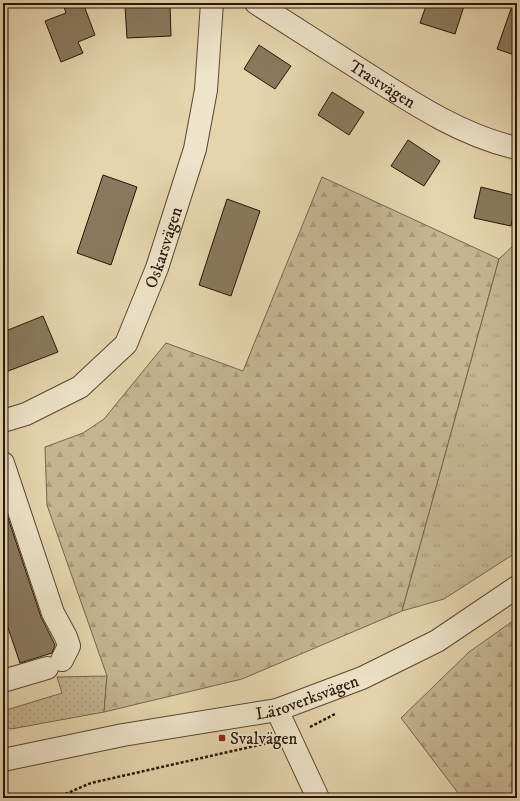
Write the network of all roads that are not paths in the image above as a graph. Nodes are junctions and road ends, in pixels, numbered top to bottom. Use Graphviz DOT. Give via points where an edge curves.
graph roads {
  1 [pos="212,3"];
  2 [pos="256,3"];
  3 [pos="517,148"];
  4 [pos="3,421"];
  5 [pos="3,463"];
  6 [pos="517,587"];
  7 [pos="3,681"];
  8 [pos="277,710"];
  9 [pos="3,760"];
  10 [pos="318,798"];
  1 -- 4 [label="street, Oskarsvägen" via="206,90 195,149 157,268 126,344 80,387 26,414"];
  2 -- 3 [label="street, Trastvägen" via="406,99 464,129"];
  5 -- 7 [label="street" via="54,613 69,646 55,664"];
  6 -- 8 [label="street, Läroverksvägen" via="437,641 362,678"];
  8 -- 9 [label="street, Läroverksvägen" via="123,735"];
  8 -- 10 [label="street"];
}
